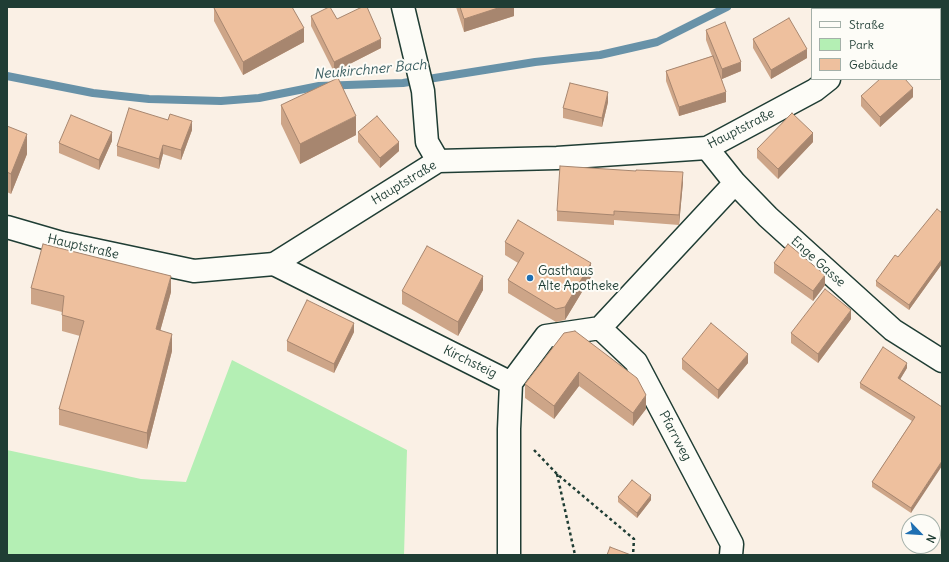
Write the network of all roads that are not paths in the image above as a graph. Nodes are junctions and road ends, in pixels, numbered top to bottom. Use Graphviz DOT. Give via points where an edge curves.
graph roads {
  1 [pos="403,7"];
  2 [pos="828,80"];
  3 [pos="707,148"];
  4 [pos="438,160"];
  5 [pos="735,182"];
  6 [pos="7,227"];
  7 [pos="274,264"];
  8 [pos="600,328"];
  9 [pos="942,360"];
  10 [pos="511,383"];
  11 [pos="508,555"];
  12 [pos="731,555"];
  1 -- 4 [label="street" via="423,91 427,142"];
  2 -- 3 [label="street, Hauptstraße" via="815,90"];
  3 -- 4 [label="street, Hauptstraße" via="557,158"];
  3 -- 5 [label="street, Enge Gasse"];
  4 -- 7 [label="street, Hauptstraße"];
  5 -- 8 [label="street"];
  5 -- 9 [label="street, Enge Gasse" via="768,217 893,330"];
  6 -- 7 [label="street, Hauptstraße" via="62,243 194,271"];
  7 -- 10 [label="street, Kirchsteig"];
  8 -- 10 [label="street" via="546,336"];
  8 -- 12 [label="street, Pfarrweg" via="636,362 732,544"];
  10 -- 11 [label="street, Kirchsteig"];
}
